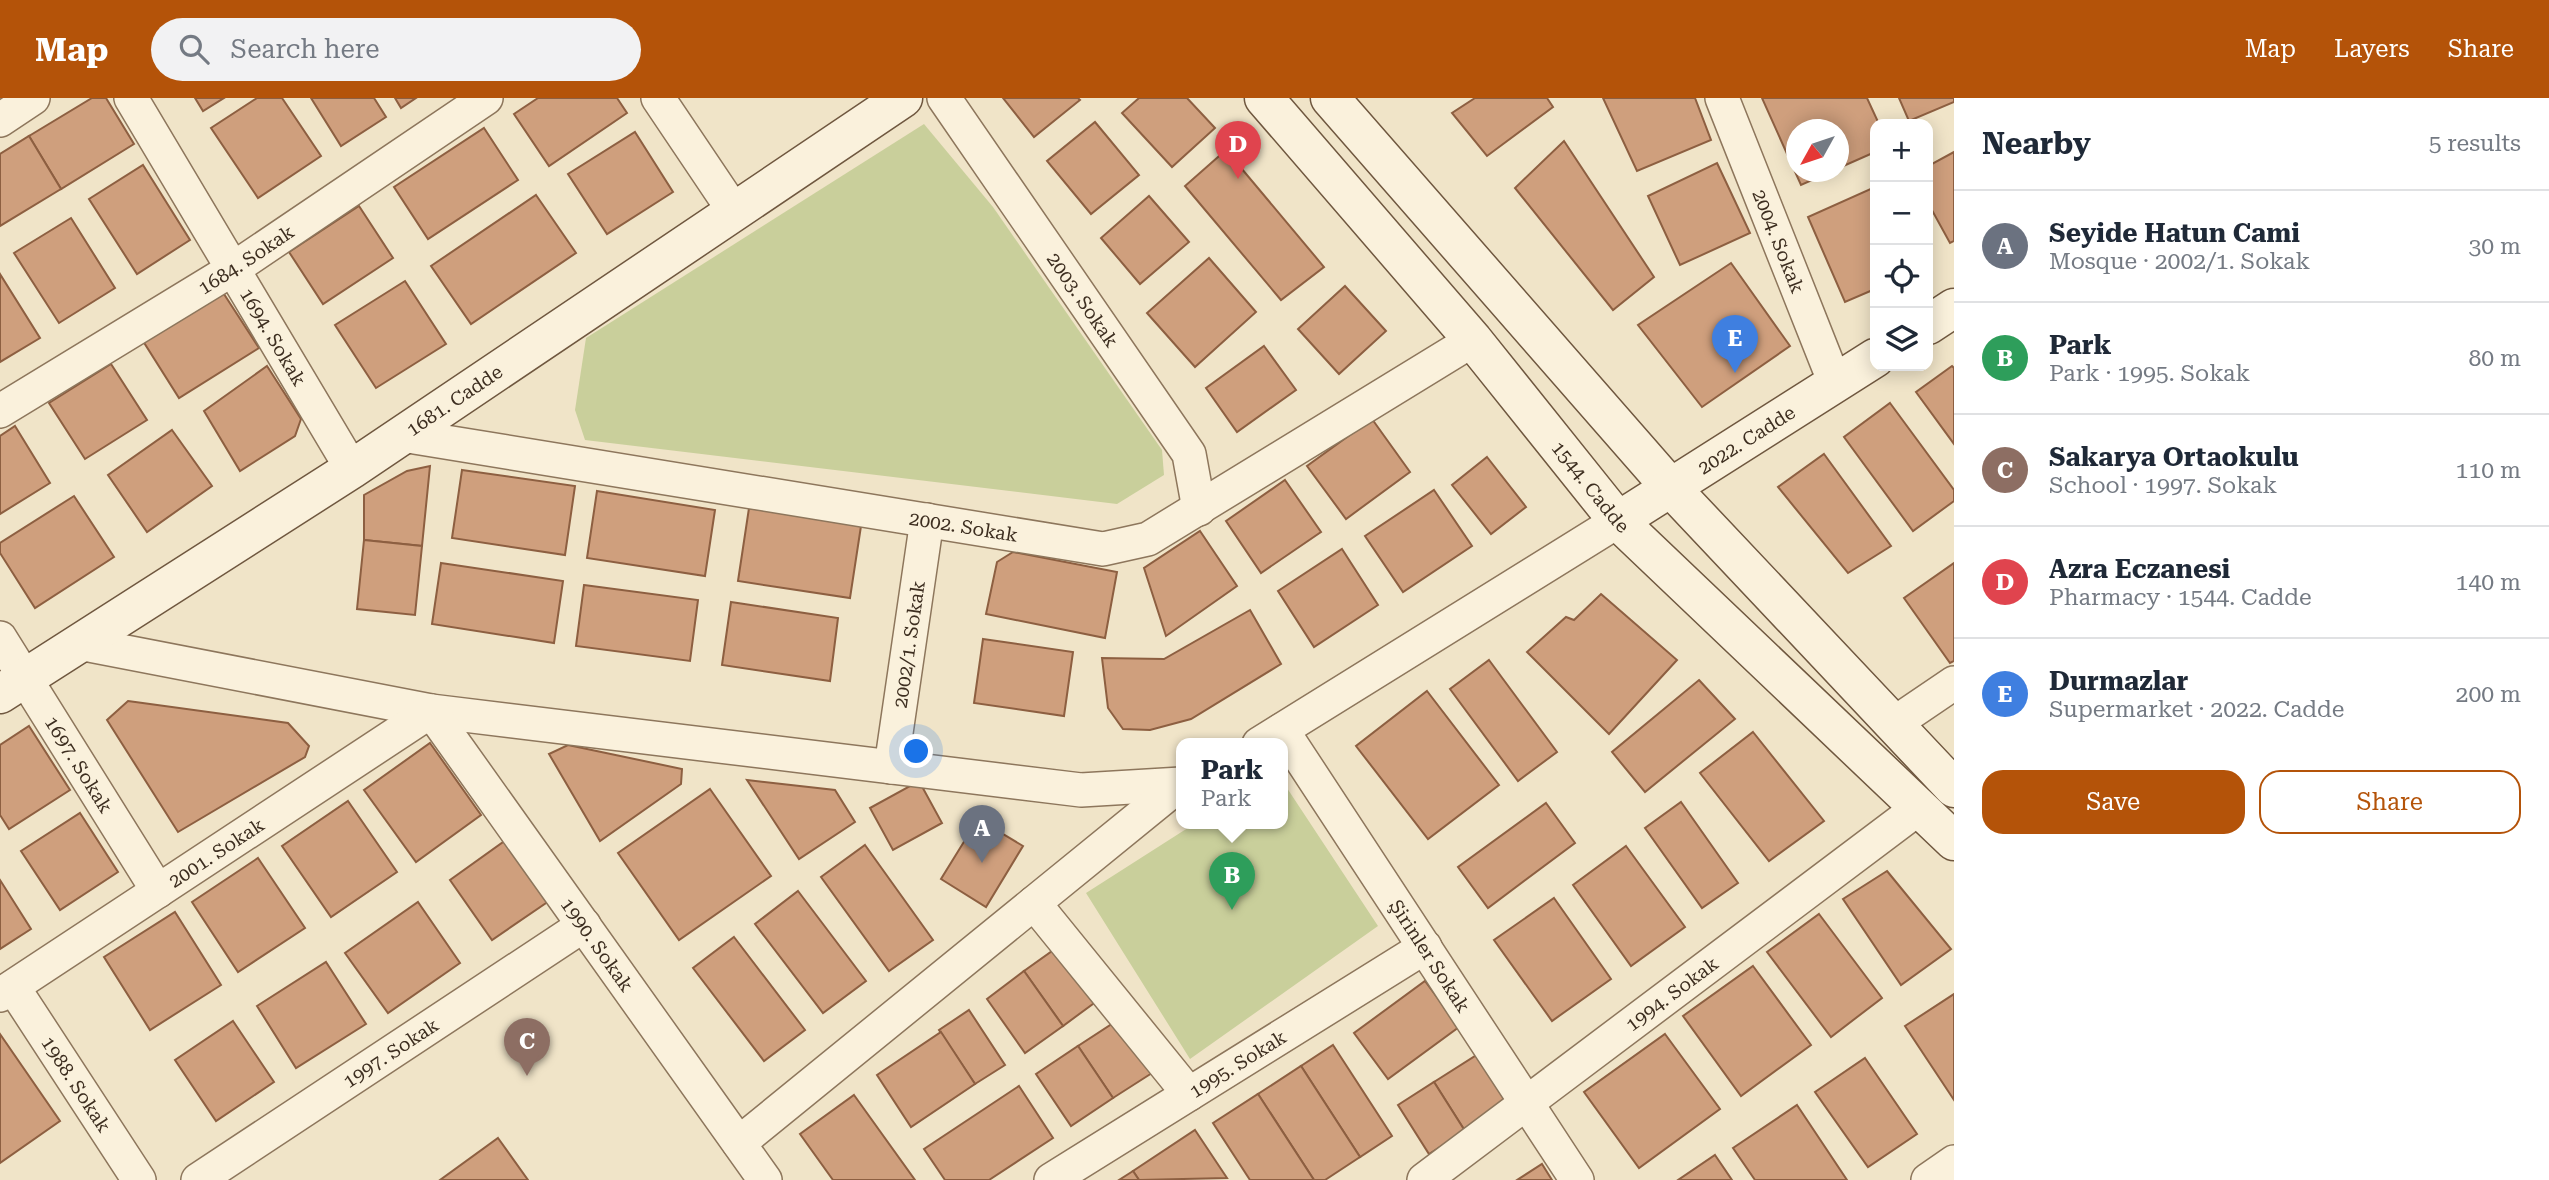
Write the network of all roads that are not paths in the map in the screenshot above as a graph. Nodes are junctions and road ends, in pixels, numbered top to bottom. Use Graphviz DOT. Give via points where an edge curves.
graph roads {
  1 [pos="33,98"];
  2 [pos="131,98"];
  3 [pos="486,98"];
  4 [pos="658,98"];
  5 [pos="903,98"];
  6 [pos="944,98"];
  7 [pos="1265,98"];
  8 [pos="1329,98"];
  9 [pos="1722,98"];
  10 [pos="0,120"];
  11 [pos="734,211"];
  12 [pos="233,269"];
  13 [pos="1954,308"];
  14 [pos="1933,322"];
  15 [pos="1473,340"];
  16 [pos="1870,361"];
  17 [pos="1835,383"];
  18 [pos="0,411"];
  19 [pos="402,435"];
  20 [pos="352,469"];
  21 [pos="1671,488"];
  22 [pos="1199,509"];
  23 [pos="928,520"];
  24 [pos="1618,522"];
  25 [pos="0,638"];
  26 [pos="79,643"];
  27 [pos="1954,683"];
  28 [pos="12,686"];
  29 [pos="431,710"];
  30 [pos="1892,725"];
  31 [pos="1270,737"];
  32 [pos="1288,761"];
  33 [pos="891,767"];
  34 [pos="1949,777"];
  35 [pos="1176,785"];
  36 [pos="1176,788"];
  37 [pos="1920,807"];
  38 [pos="1954,841"];
  39 [pos="158,891"];
  40 [pos="1034,903"];
  41 [pos="584,925"];
  42 [pos="1425,947"];
  43 [pos="6,991"];
  44 [pos="1189,1094"];
  45 [pos="1527,1102"];
  46 [pos="739,1143"];
  47 [pos="1954,1163"];
  48 [pos="139,1180"];
  49 [pos="198,1180"];
  50 [pos="765,1180"];
  51 [pos="1051,1180"];
  52 [pos="1424,1180"];
  53 [pos="1577,1180"];
  54 [pos="1928,1180"];
  1 -- 10 [label="street"];
  2 -- 12 [label="street, 1694. Sokak"];
  3 -- 12 [label="street, 1684. Sokak"];
  4 -- 11 [label="street"];
  5 -- 11 [label="main road, 1681. Cadde"];
  6 -- 22 [label="street, 2003. Sokak" via="1189,454"];
  7 -- 15 [label="main road, 1544. Cadde"];
  8 -- 21 [label="main road"];
  9 -- 17 [label="street, 2004. Sokak"];
  11 -- 19 [label="main road, 1681. Cadde"];
  12 -- 18 [label="street, 1684. Sokak"];
  12 -- 20 [label="street, 1694. Sokak"];
  13 -- 14 [label="main road"];
  15 -- 22 [label="street, 2002. Sokak"];
  15 -- 24 [label="main road, 1544. Cadde"];
  16 -- 17 [label="main road, 2022. Cadde"];
  17 -- 21 [label="main road, 2022. Cadde"];
  19 -- 20 [label="main road, 1681. Cadde"];
  19 -- 23 [label="street, 2002. Sokak"];
  20 -- 26 [label="main road, 1681. Cadde"];
  21 -- 24 [label="main road, 2022. Cadde"];
  21 -- 30 [label="main road"];
  22 -- 23 [label="street, 2002. Sokak" via="1148,539 1103,549"];
  23 -- 33 [label="street, 2002/1. Sokak"];
  24 -- 31 [label="street"];
  24 -- 37 [label="main road, 1544. Cadde"];
  25 -- 28 [label="street, 1697. Sokak"];
  26 -- 28 [label="main road, 1681. Cadde"];
  26 -- 29 [label="street"];
  27 -- 30 [label="street"];
  28 -- 39 [label="street, 1697. Sokak"];
  29 -- 33 [label="street"];
  29 -- 39 [label="street, 2001. Sokak"];
  29 -- 41 [label="street, 1990. Sokak"];
  30 -- 34 [label="main road"];
  32 -- 42 [label="street, Şirinler Sokak"];
  33 -- 35 [label="street" via="1081,790"];
  36 -- 40 [label="street"];
  37 -- 38 [label="main road, 1544. Cadde"];
  37 -- 45 [label="street, 1994. Sokak"];
  39 -- 43 [label="street, 2001. Sokak"];
  40 -- 44 [label="street"];
  40 -- 46 [label="street"];
  41 -- 46 [label="street, 1990. Sokak"];
  41 -- 49 [label="street, 1997. Sokak"];
  42 -- 44 [label="street, 1995. Sokak"];
  42 -- 45 [label="street, Şirinler Sokak"];
  43 -- 48 [label="street, 1988. Sokak"];
  44 -- 51 [label="street, 1995. Sokak"];
  45 -- 52 [label="street, 1994. Sokak"];
  45 -- 53 [label="street, Şirinler Sokak"];
  46 -- 50 [label="street, 1990. Sokak"];
  47 -- 54 [label="street"];
}
